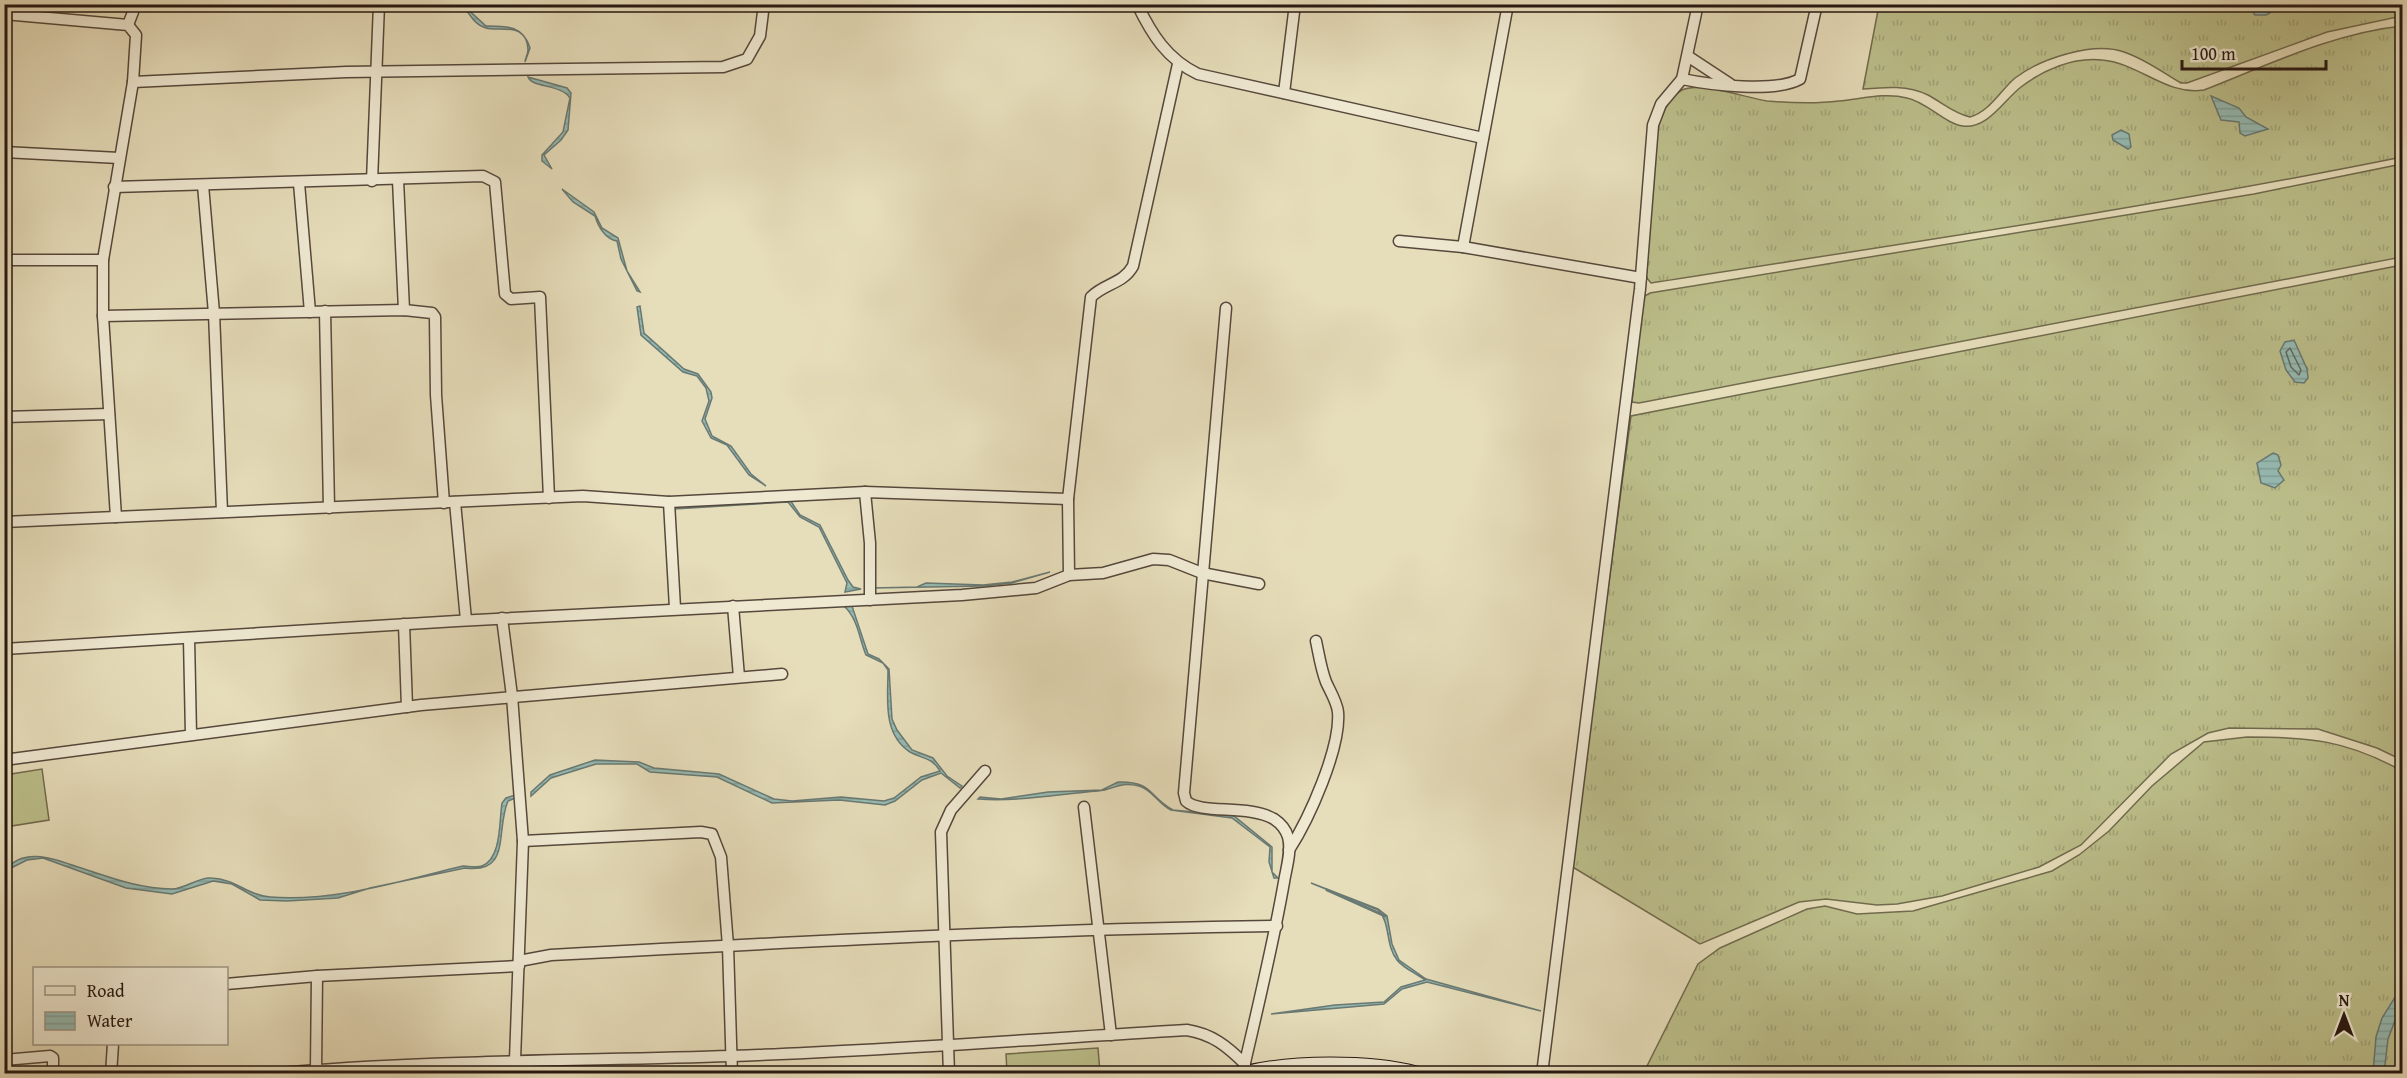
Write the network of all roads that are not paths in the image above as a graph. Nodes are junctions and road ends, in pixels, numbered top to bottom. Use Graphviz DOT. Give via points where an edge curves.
graph roads {
  1 [pos="136,4"];
  2 [pos="380,4"];
  3 [pos="764,4"];
  4 [pos="1137,4"];
  5 [pos="1295,4"];
  6 [pos="1508,4"];
  7 [pos="1698,4"];
  8 [pos="1817,4"];
  9 [pos="4,14"];
  10 [pos="128,25"];
  11 [pos="1689,57"];
  12 [pos="1178,64"];
  13 [pos="376,72"];
  14 [pos="1682,79"];
  15 [pos="133,82"];
  16 [pos="1730,84"];
  17 [pos="1284,93"];
  18 [pos="1483,138"];
  19 [pos="4,152"];
  20 [pos="119,158"];
  21 [pos="398,180"];
  22 [pos="372,181"];
  23 [pos="299,183"];
  24 [pos="203,185"];
  25 [pos="114,187"];
  26 [pos="1399,241"];
  27 [pos="1463,247"];
  28 [pos="4,260"];
  29 [pos="103,260"];
  30 [pos="1641,278"];
  31 [pos="1226,308"];
  32 [pos="404,310"];
  33 [pos="325,311"];
  34 [pos="310,312"];
  35 [pos="214,314"];
  36 [pos="103,316"];
  37 [pos="109,414"];
  38 [pos="4,417"];
  39 [pos="865,492"];
  40 [pos="549,498"];
  41 [pos="1068,499"];
  42 [pos="450,502"];
  43 [pos="669,502"];
  44 [pos="329,508"];
  45 [pos="222,512"];
  46 [pos="116,517"];
  47 [pos="4,522"];
  48 [pos="1202,573"];
  49 [pos="1069,575"];
  50 [pos="1259,584"];
  51 [pos="870,600"];
  52 [pos="733,606"];
  53 [pos="675,608"];
  54 [pos="502,618"];
  55 [pos="466,620"];
  56 [pos="404,624"];
  57 [pos="189,638"];
  58 [pos="1316,641"];
  59 [pos="4,649"];
  60 [pos="782,674"];
  61 [pos="739,677"];
  62 [pos="512,696"];
  63 [pos="407,706"];
  64 [pos="192,735"];
  65 [pos="4,760"];
  66 [pos="985,771"];
  67 [pos="1084,807"];
  68 [pos="524,841"];
  69 [pos="1289,850"];
  70 [pos="1276,926"];
  71 [pos="1098,928"];
  72 [pos="943,935"];
  73 [pos="728,946"];
  74 [pos="519,964"];
  75 [pos="318,976"];
  76 [pos="228,984"];
  77 [pos="1111,1035"];
  78 [pos="113,1045"];
  79 [pos="947,1047"];
  80 [pos="731,1056"];
  81 [pos="4,1060"];
  82 [pos="515,1060"];
  83 [pos="316,1070"];
  84 [pos="1244,1070"];
  85 [pos="53,1074"];
  86 [pos="111,1074"];
  87 [pos="270,1074"];
  88 [pos="732,1074"];
  89 [pos="948,1074"];
  90 [pos="1416,1074"];
  91 [pos="1542,1074"];
  1 -- 10 [label="street"];
  2 -- 13 [label="street"];
  3 -- 13 [label="street" via="760,36 747,59 723,67"];
  4 -- 12 [label="street" via="1154,36"];
  5 -- 17 [label="street"];
  6 -- 18 [label="street"];
  7 -- 11 [label="street"];
  8 -- 16 [label="street" via="1800,79 1779,87"];
  9 -- 10 [label="street"];
  10 -- 15 [label="street" via="138,42"];
  11 -- 14 [label="street"];
  11 -- 16 [label="street"];
  12 -- 17 [label="street" via="1216,80"];
  12 -- 41 [label="street" via="1133,266 1128,275 1091,297"];
  13 -- 15 [label="street"];
  13 -- 22 [label="street"];
  14 -- 16 [label="street"];
  14 -- 30 [label="street" via="1661,104 1653,125"];
  15 -- 20 [label="street"];
  17 -- 18 [label="street"];
  18 -- 27 [label="street"];
  19 -- 20 [label="street"];
  20 -- 25 [label="street"];
  21 -- 22 [label="street"];
  21 -- 32 [label="street"];
  21 -- 40 [label="street" via="483,176 495,182 505,294 511,298 540,297"];
  22 -- 23 [label="street"];
  23 -- 24 [label="street"];
  23 -- 34 [label="street"];
  24 -- 25 [label="street"];
  24 -- 35 [label="street"];
  25 -- 29 [label="street"];
  26 -- 27 [label="street"];
  27 -- 30 [label="street"];
  28 -- 29 [label="street"];
  29 -- 36 [label="street"];
  30 -- 91 [label="street"];
  31 -- 48 [label="street"];
  32 -- 33 [label="street"];
  32 -- 42 [label="street" via="427,312 435,317 436,395"];
  33 -- 34 [label="street"];
  33 -- 44 [label="street"];
  34 -- 35 [label="street"];
  35 -- 36 [label="street"];
  35 -- 45 [label="street"];
  36 -- 37 [label="street"];
  37 -- 38 [label="street"];
  37 -- 46 [label="street"];
  39 -- 41 [label="street"];
  39 -- 43 [label="street"];
  39 -- 51 [label="street"];
  40 -- 42 [label="street"];
  40 -- 43 [label="street" via="583,496"];
  41 -- 49 [label="street"];
  42 -- 44 [label="street"];
  42 -- 55 [label="street"];
  43 -- 53 [label="street"];
  44 -- 45 [label="street"];
  45 -- 46 [label="street"];
  46 -- 47 [label="street"];
  48 -- 49 [label="street" via="1169,560 1153,559 1103,573"];
  48 -- 50 [label="street"];
  48 -- 69 [label="street" via="1184,798 1197,807 1248,810 1275,820 1283,826"];
  49 -- 51 [label="street" via="1036,588"];
  51 -- 52 [label="street"];
  52 -- 53 [label="street"];
  52 -- 61 [label="street"];
  53 -- 54 [label="street"];
  54 -- 55 [label="street"];
  54 -- 62 [label="street"];
  55 -- 56 [label="street"];
  56 -- 57 [label="street"];
  56 -- 63 [label="street"];
  57 -- 59 [label="street"];
  57 -- 64 [label="street"];
  58 -- 69 [label="street" via="1338,710 1337,719 1327,771 1302,830"];
  60 -- 61 [label="street"];
  61 -- 62 [label="street"];
  62 -- 63 [label="street"];
  62 -- 68 [label="street"];
  63 -- 64 [label="street"];
  64 -- 65 [label="street"];
  66 -- 72 [label="street" via="951,810 941,832"];
  67 -- 71 [label="street"];
  68 -- 73 [label="street" via="712,834 721,857"];
  68 -- 74 [label="street"];
  69 -- 70 [label="street"];
  70 -- 71 [label="street"];
  70 -- 84 [label="street"];
  71 -- 72 [label="street"];
  71 -- 77 [label="street"];
  72 -- 73 [label="street"];
  72 -- 79 [label="street"];
  73 -- 74 [label="street" via="551,955"];
  73 -- 80 [label="street"];
  74 -- 75 [label="street"];
  74 -- 82 [label="street"];
  75 -- 76 [label="street"];
  75 -- 83 [label="street"];
  77 -- 79 [label="street"];
  77 -- 84 [label="street" via="1200,1032 1226,1045"];
  78 -- 86 [label="street"];
  79 -- 80 [label="street"];
  79 -- 89 [label="street"];
  80 -- 82 [label="street"];
  80 -- 88 [label="street"];
  81 -- 85 [label="street" via="50,1056"];
  82 -- 83 [label="street"];
  83 -- 87 [label="street"];
  84 -- 90 [label="street" via="1338,1066 1398,1069"];
}
